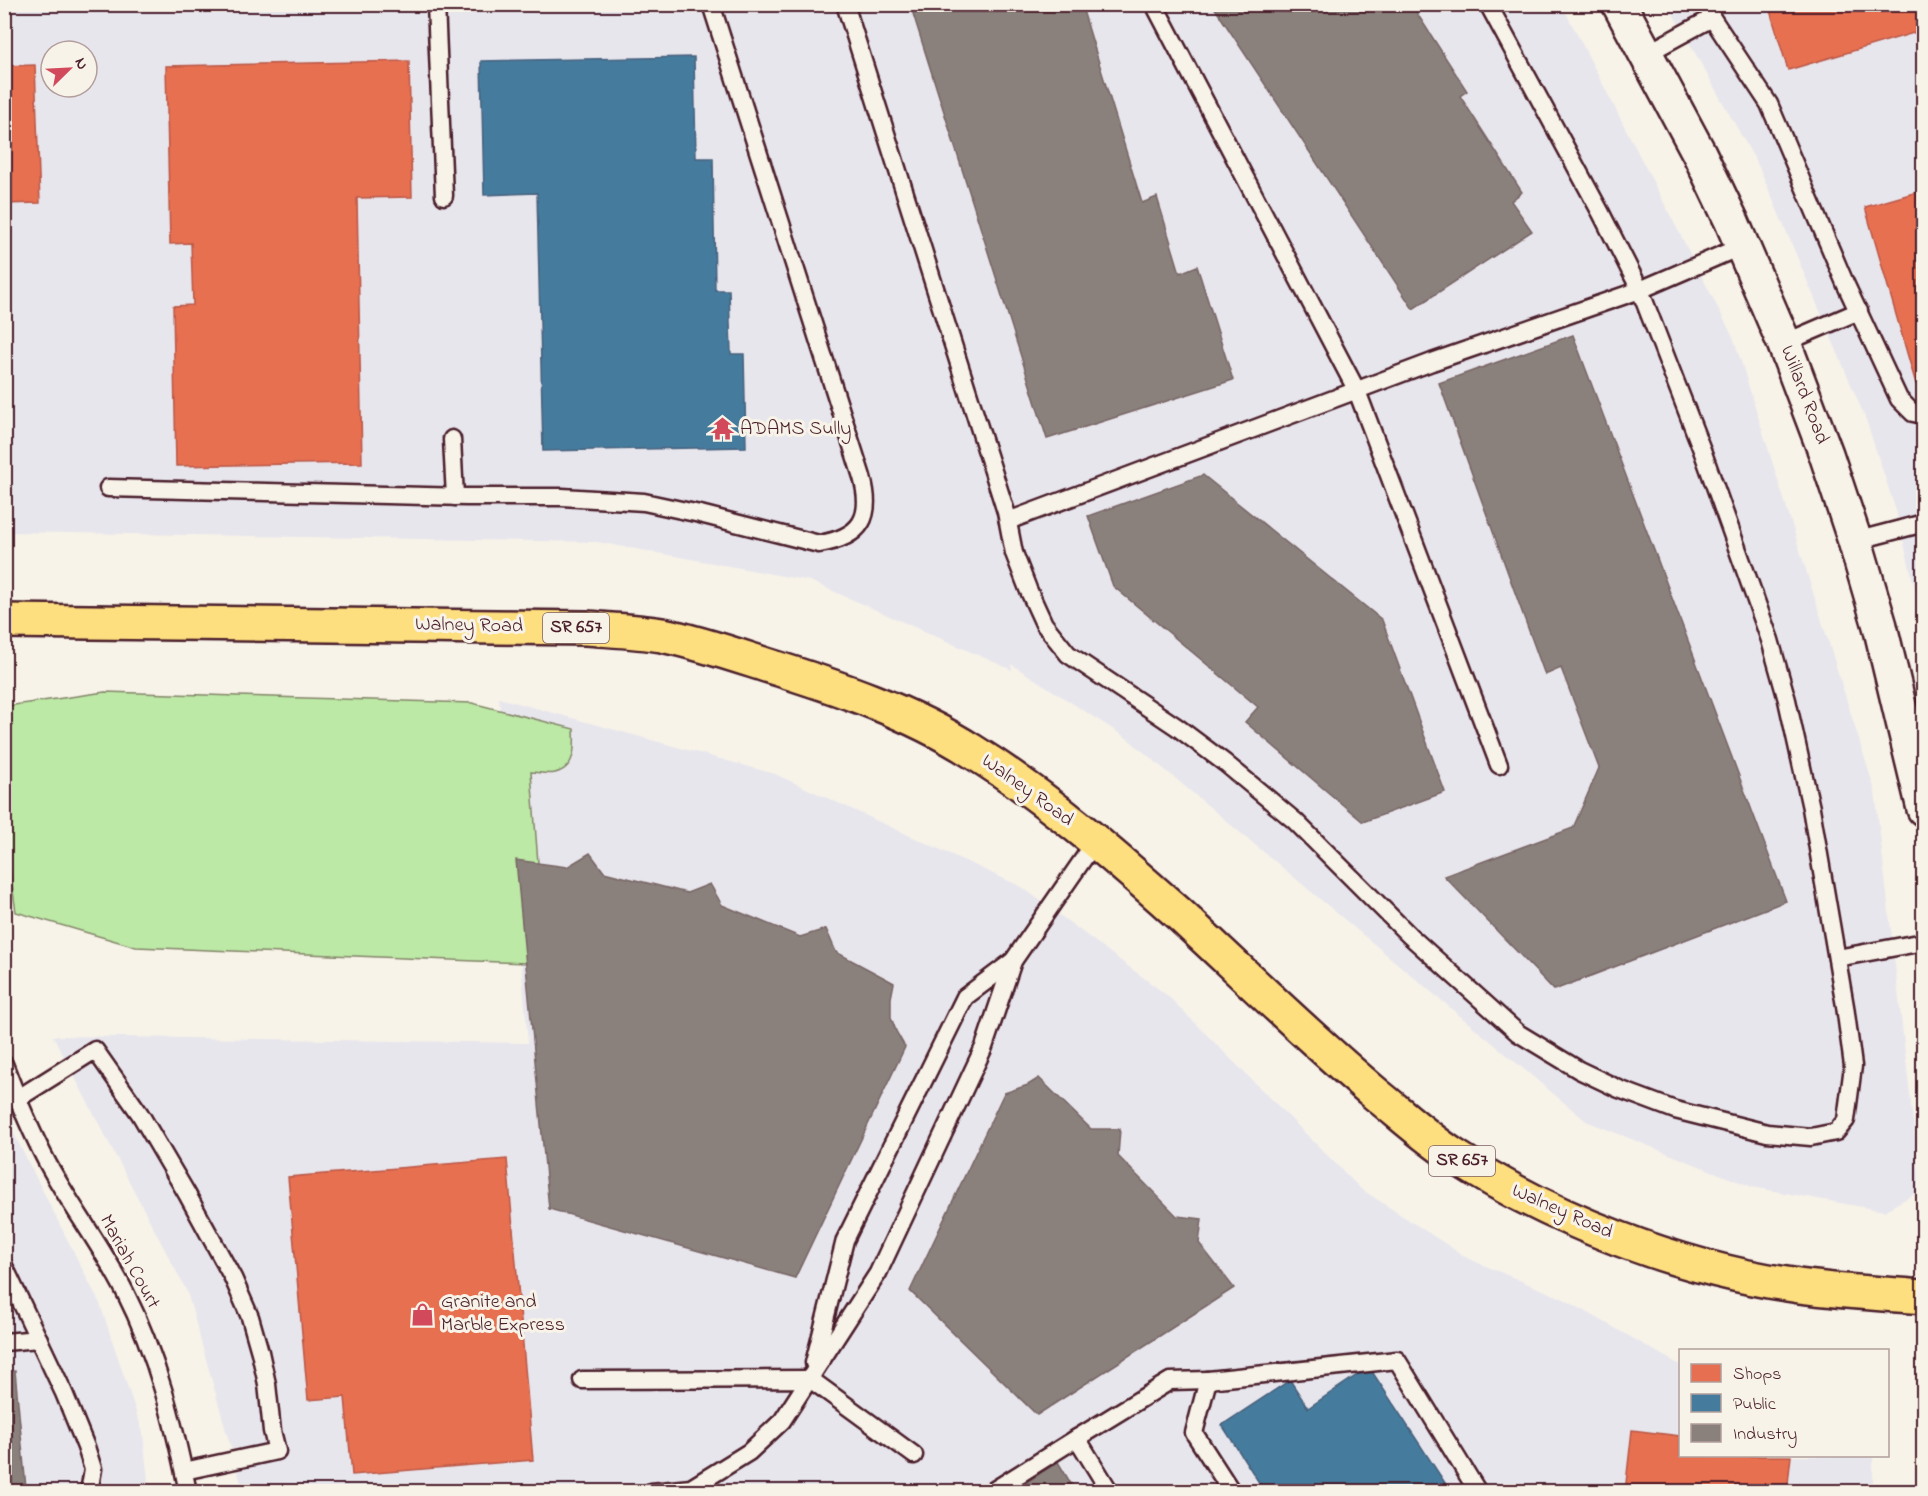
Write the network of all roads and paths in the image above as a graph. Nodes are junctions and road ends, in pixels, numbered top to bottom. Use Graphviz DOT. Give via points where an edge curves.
graph roads {
  1 [pos="436,4"];
  2 [pos="711,4"];
  3 [pos="845,4"];
  4 [pos="1154,4"];
  5 [pos="1488,4"];
  6 [pos="1619,4"];
  7 [pos="1709,11"];
  8 [pos="1646,54"];
  9 [pos="444,196"];
  10 [pos="1742,246"];
  11 [pos="1640,290"];
  12 [pos="1859,311"];
  13 [pos="1784,343"];
  14 [pos="1358,390"];
  15 [pos="1923,415"];
  16 [pos="452,439"];
  17 [pos="108,488"];
  18 [pos="455,497"];
  19 [pos="1008,521"];
  20 [pos="1923,523"];
  21 [pos="1855,541"];
  22 [pos="4,621"];
  23 [pos="1500,765"];
  24 [pos="1923,809"];
  25 [pos="1095,842"];
  26 [pos="1923,942"];
  27 [pos="1837,958"];
  28 [pos="1013,961"];
  29 [pos="4,1064"];
  30 [pos="17,1099"];
  31 [pos="4,1266"];
  32 [pos="1923,1297"];
  33 [pos="39,1339"];
  34 [pos="4,1342"];
  35 [pos="810,1378"];
  36 [pos="582,1380"];
  37 [pos="1208,1380"];
  38 [pos="1077,1438"];
  39 [pos="914,1455"];
  40 [pos="184,1471"];
  41 [pos="89,1491"];
  42 [pos="188,1491"];
  43 [pos="651,1491"];
  44 [pos="991,1491"];
  45 [pos="1110,1491"];
  46 [pos="1232,1491"];
  47 [pos="1478,1491"];
  1 -- 9 [label="lane"];
  2 -- 18 [label="lane" via="862,477 867,509 853,534 819,544 644,502"];
  3 -- 19 [label="lane"];
  4 -- 14 [label="lane"];
  5 -- 11 [label="lane"];
  6 -- 8 [label="main road, Willard Road"];
  7 -- 8 [label="lane"];
  7 -- 12 [label="lane" via="1769,104"];
  8 -- 10 [label="main road, Willard Road" via="1699,153"];
  10 -- 11 [label="lane"];
  10 -- 13 [label="main road, Willard Road"];
  11 -- 14 [label="lane"];
  11 -- 27 [label="lane" via="1770,640 1811,808"];
  12 -- 13 [label="lane"];
  12 -- 15 [label="lane" via="1899,399 1913,413"];
  13 -- 21 [label="main road, Willard Road"];
  14 -- 19 [label="lane"];
  14 -- 23 [label="lane"];
  16 -- 18 [label="lane"];
  17 -- 18 [label="lane"];
  19 -- 27 [label="lane" via="1014,553 1028,589 1044,624 1068,654 1177,726 1233,770 1295,821 1410,936 1518,1033 1579,1070 1675,1110 1725,1124 1811,1137 1836,1132 1846,1120 1853,1066"];
  20 -- 21 [label="lane"];
  21 -- 24 [label="main road, Willard Road" via="1880,626"];
  22 -- 25 [label="main road, Walney Road / SR 657" via="492,626 662,635 766,664 889,707 969,749 1034,792"];
  25 -- 28 [label="lane"];
  25 -- 32 [label="main road, Walney Road / SR 657" via="1386,1103 1454,1156 1518,1194 1595,1229 1728,1272 1793,1285"];
  26 -- 27 [label="lane"];
  28 -- 35 [label="lane" via="984,1047 878,1273"];
  28 -- 35 [label="lane" via="965,997 845,1240"];
  29 -- 30 [label="lane, Mariah Court"];
  30 -- 40 [label="lane, Mariah Court" via="48,1163 126,1293 154,1361 176,1430"];
  30 -- 40 [label="lane" via="95,1050 140,1114 233,1278 260,1352 277,1451"];
  31 -- 33 [label="lane"];
  33 -- 34 [label="lane"];
  33 -- 41 [label="lane" via="90,1458 93,1469"];
  35 -- 36 [label="lane"];
  35 -- 39 [label="lane"];
  35 -- 43 [label="lane" via="783,1421 749,1452 691,1488"];
  37 -- 38 [label="lane" via="1170,1381"];
  37 -- 46 [label="lane" via="1194,1433"];
  37 -- 47 [label="lane" via="1397,1360"];
  38 -- 44 [label="lane"];
  38 -- 45 [label="lane"];
  40 -- 42 [label="lane, Mariah Court"];
}
